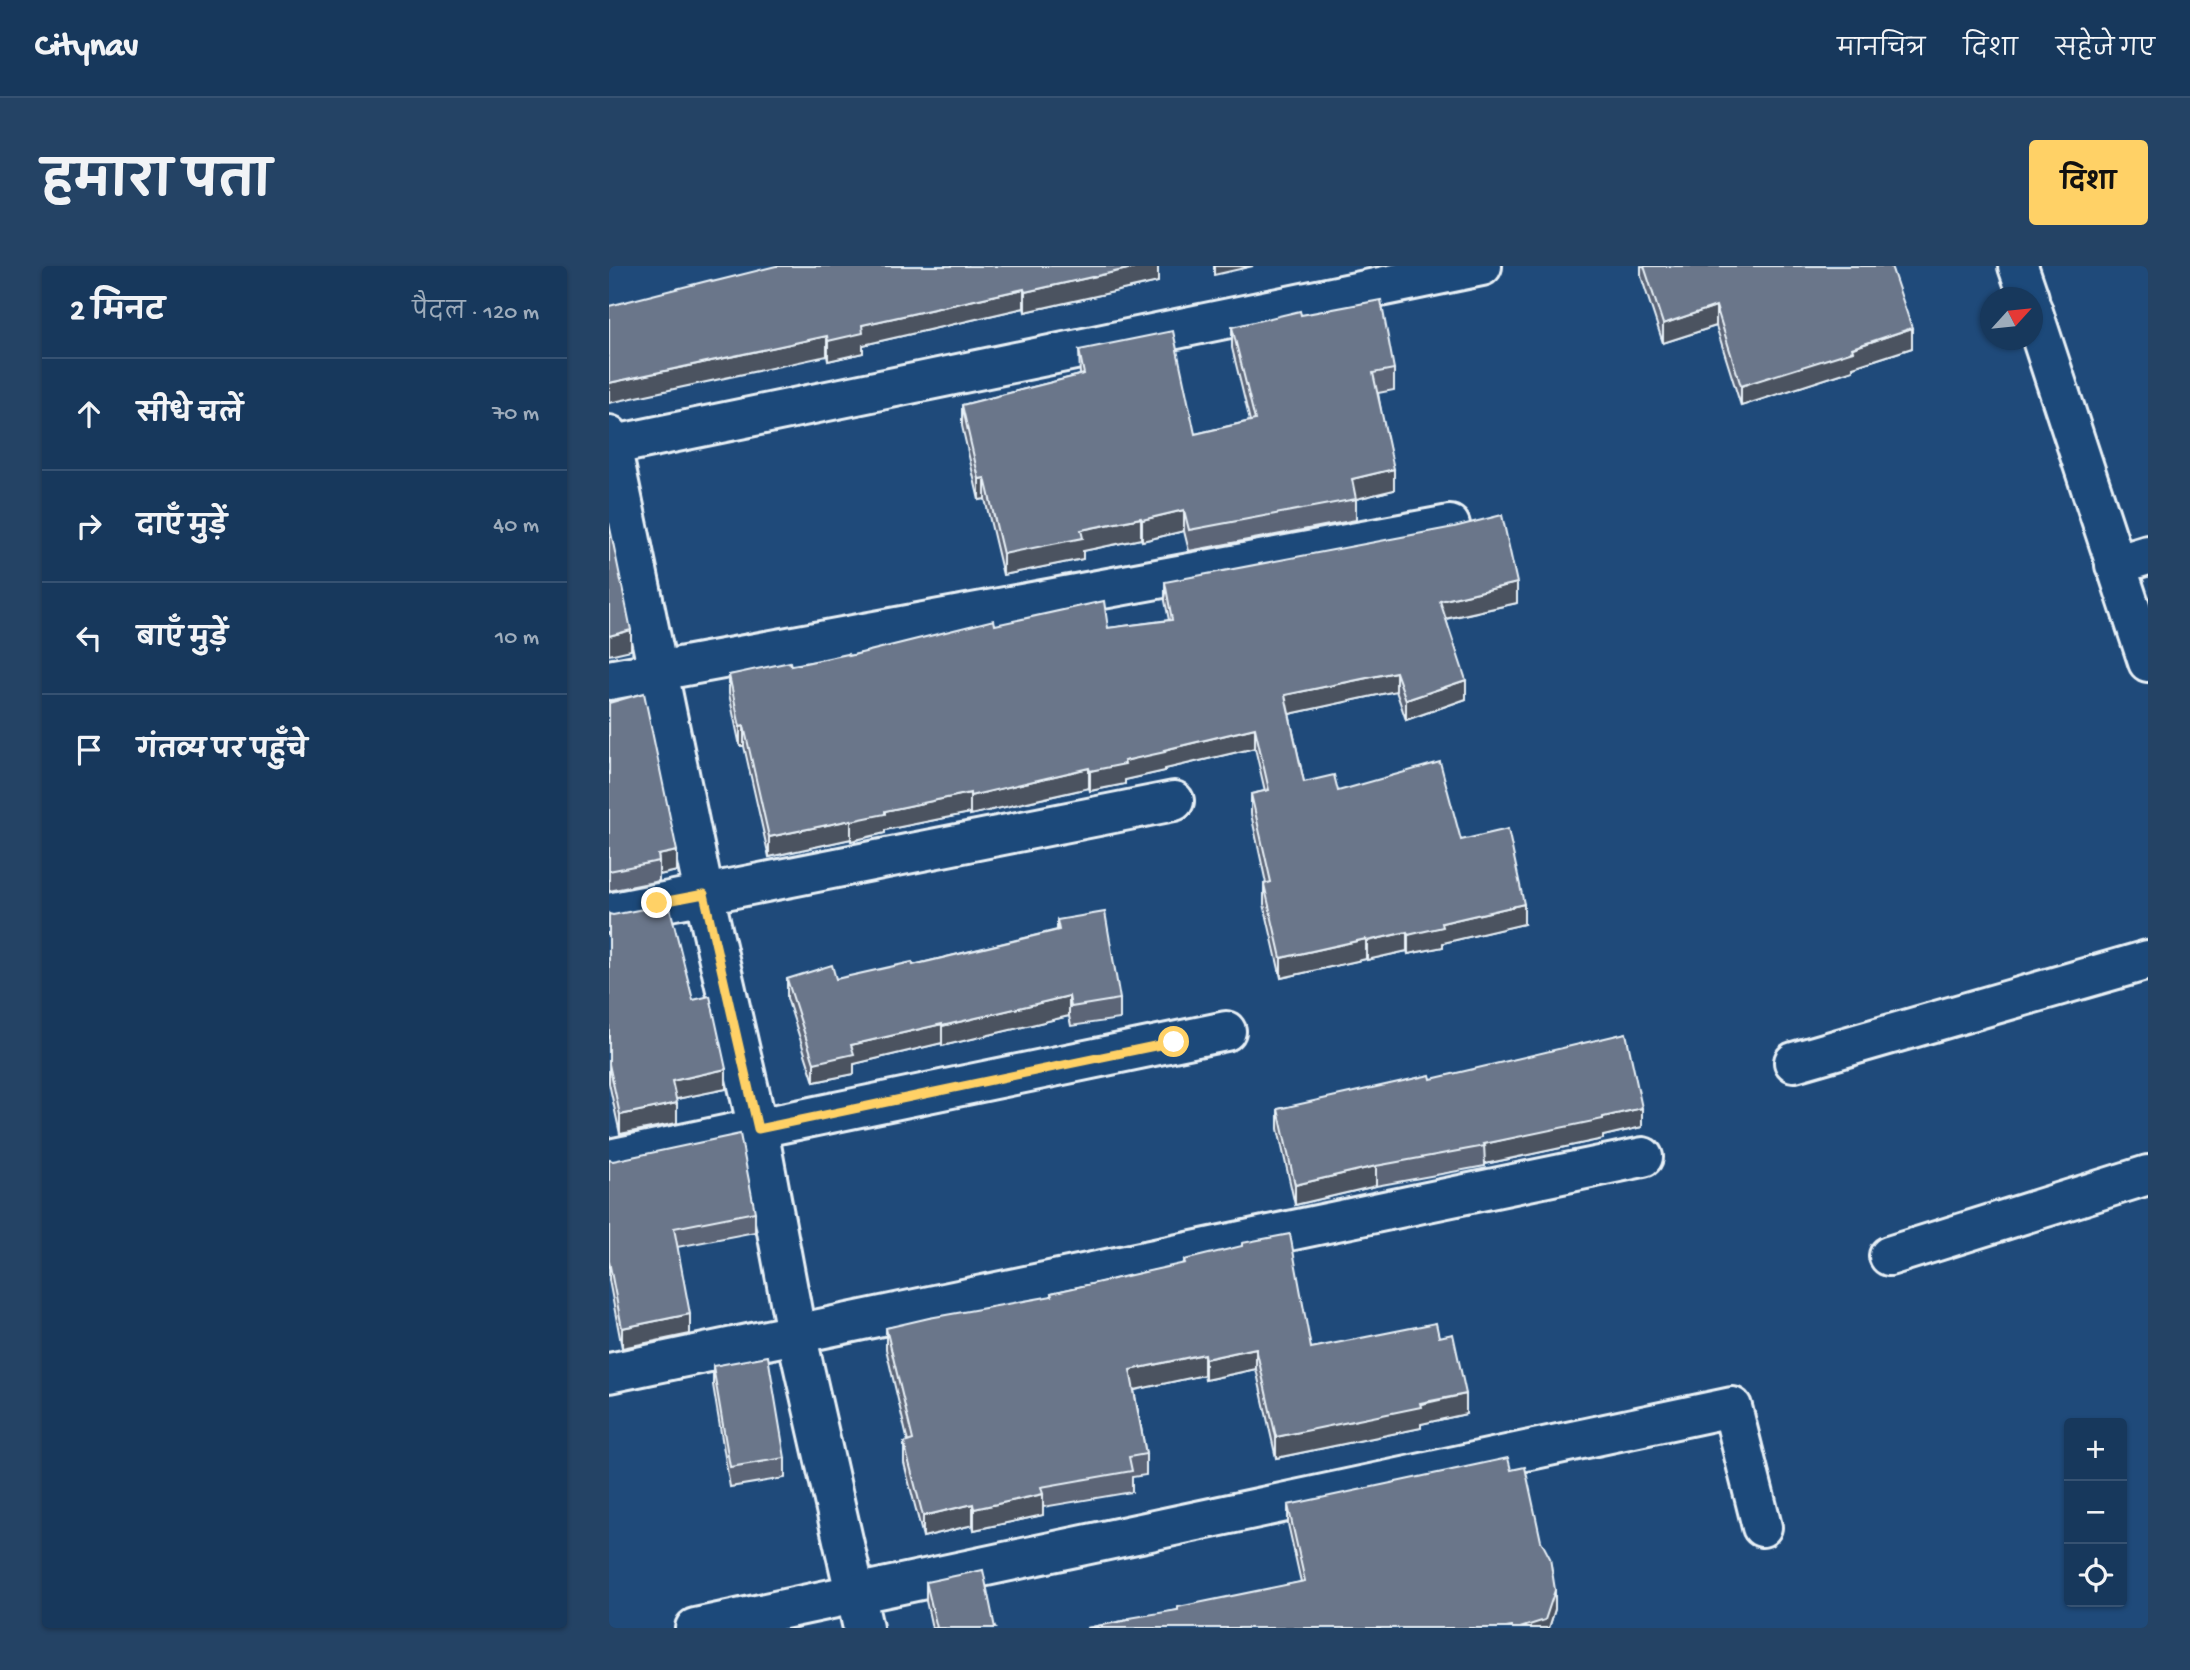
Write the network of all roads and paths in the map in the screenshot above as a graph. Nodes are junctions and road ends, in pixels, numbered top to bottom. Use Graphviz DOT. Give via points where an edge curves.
graph roads {
  1 [pos="1482,266"];
  2 [pos="2018,266"];
  3 [pos="2025,287"];
  4 [pos="2043,337"];
  5 [pos="610,442"];
  6 [pos="1450,525"];
  7 [pos="2132,560"];
  8 [pos="2148,662"];
  9 [pos="659,669"];
  10 [pos="609,680"];
  11 [pos="1174,801"];
  12 [pos="704,894"];
  13 [pos="609,913"];
  14 [pos="2148,960"];
  15 [pos="1226,1031"];
  16 [pos="1794,1062"];
  17 [pos="758,1129"];
  18 [pos="1643,1157"];
  19 [pos="609,1159"];
  20 [pos="2148,1175"];
  21 [pos="1889,1256"];
  22 [pos="796,1333"];
  23 [pos="609,1373"];
  24 [pos="1762,1527"];
  25 [pos="860,1611"];
  26 [pos="695,1628"];
  1 -- 5 [label="street"];
  2 -- 3 [label="street"];
  4 -- 7 [label="street"];
  5 -- 9 [label="street"];
  6 -- 9 [label="street"];
  7 -- 8 [label="street"];
  9 -- 10 [label="street"];
  9 -- 12 [label="street"];
  11 -- 12 [label="street"];
  12 -- 13 [label="street"];
  12 -- 17 [label="street"];
  14 -- 16 [label="street"];
  15 -- 17 [label="street"];
  17 -- 19 [label="street"];
  17 -- 22 [label="street"];
  18 -- 22 [label="street"];
  20 -- 21 [label="street"];
  22 -- 23 [label="street"];
  22 -- 25 [label="street"];
  24 -- 25 [label="street" via="1732,1407"];
  25 -- 26 [label="street"];
}
